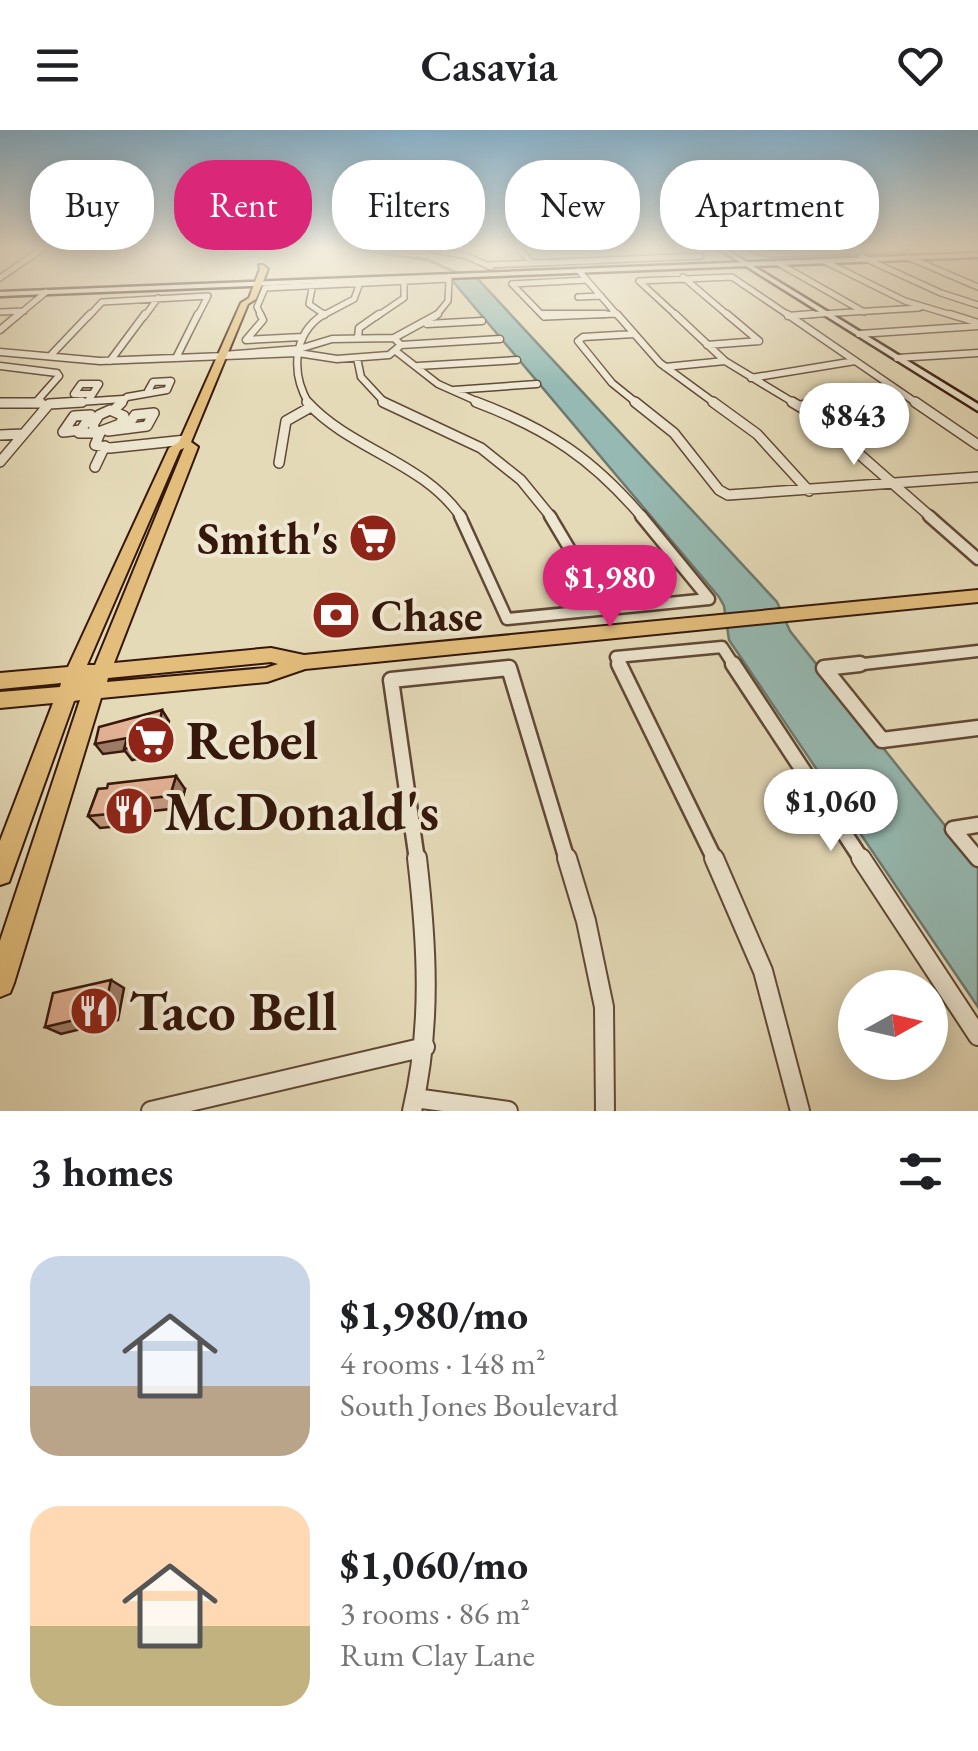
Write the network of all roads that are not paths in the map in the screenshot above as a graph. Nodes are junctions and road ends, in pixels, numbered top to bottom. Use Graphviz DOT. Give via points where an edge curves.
graph roads {
  1 [pos="43,295"];
  2 [pos="252,295"];
  3 [pos="263,295"];
  4 [pos="311,295"];
  5 [pos="355,295"];
  6 [pos="404,295"];
  7 [pos="451,295"];
  8 [pos="522,295"];
  9 [pos="653,295"];
  10 [pos="704,295"];
  11 [pos="756,295"];
  12 [pos="795,295"];
  13 [pos="834,295"];
  14 [pos="895,295"];
  15 [pos="948,295"];
  16 [pos="601,296"];
  17 [pos="578,297"];
  18 [pos="158,298"];
  19 [pos="47,304"];
  20 [pos="978,304"];
  21 [pos="31,305"];
  22 [pos="923,308"];
  23 [pos="24,310"];
  24 [pos="0,312"];
  25 [pos="864,312"];
  26 [pos="325,314"];
  27 [pos="616,314"];
  28 [pos="826,314"];
  29 [pos="788,316"];
  30 [pos="482,321"];
  31 [pos="424,324"];
  32 [pos="978,324"];
  33 [pos="20,327"];
  34 [pos="2,329"];
  35 [pos="634,334"];
  36 [pos="859,334"];
  37 [pos="358,337"];
  38 [pos="302,338"];
  39 [pos="394,338"];
  40 [pos="500,339"];
  41 [pos="707,345"];
  42 [pos="399,348"];
  43 [pos="299,351"];
  44 [pos="0,352"];
  45 [pos="978,353"];
  46 [pos="52,354"];
  47 [pos="223,355"];
  48 [pos="176,358"];
  49 [pos="357,358"];
  50 [pos="897,358"];
  51 [pos="516,360"];
  52 [pos="725,360"];
  53 [pos="110,361"];
  54 [pos="855,362"];
  55 [pos="0,366"];
  56 [pos="418,366"];
  57 [pos="665,367"];
  58 [pos="751,378"];
  59 [pos="536,384"];
  60 [pos="449,390"];
  61 [pos="148,391"];
  62 [pos="122,399"];
  63 [pos="836,399"];
  64 [pos="36,402"];
  65 [pos="0,404"];
  66 [pos="48,406"];
  67 [pos="800,406"];
  68 [pos="309,408"];
  69 [pos="978,408"];
  70 [pos="114,410"];
  71 [pos="127,427"];
  72 [pos="81,430"];
  73 [pos="101,432"];
  74 [pos="23,434"];
  75 [pos="882,434"];
  76 [pos="0,436"];
  77 [pos="845,440"];
  78 [pos="183,442"];
  79 [pos="978,445"];
  80 [pos="104,446"];
  81 [pos="0,462"];
  82 [pos="278,463"];
  83 [pos="167,466"];
  84 [pos="95,467"];
  85 [pos="978,478"];
  86 [pos="894,484"];
  87 [pos="809,490"];
  88 [pos="169,504"];
  89 [pos="978,559"];
  90 [pos="978,596"];
  91 [pos="606,610"];
  92 [pos="978,652"];
  93 [pos="0,681"];
  94 [pos="97,682"];
  95 [pos="70,684"];
  96 [pos="0,700"];
  97 [pos="978,728"];
  98 [pos="978,825"];
  99 [pos="978,860"];
  100 [pos="0,874"];
  101 [pos="0,983"];
  102 [pos="978,1036"];
  103 [pos="425,1047"];
  104 [pos="414,1104"];
  105 [pos="192,1106"];
  106 [pos="151,1111"];
  107 [pos="508,1111"];
  108 [pos="605,1111"];
  109 [pos="800,1111"];
  1 -- 21 [label="street"];
  2 -- 47 [label="main road"];
  3 -- 38 [label="street" via="263,320 246,340"];
  4 -- 26 [label="street" via="309,304"];
  5 -- 26 [label="street"];
  6 -- 37 [label="street" via="359,328"];
  7 -- 31 [label="street"];
  8 -- 27 [label="street" via="544,317"];
  9 -- 41 [label="street"];
  10 -- 41 [label="street" via="760,341"];
  11 -- 29 [label="street"];
  12 -- 28 [label="main road"];
  13 -- 25 [label="street"];
  14 -- 22 [label="street"];
  15 -- 20 [label="street"];
  16 -- 17 [label="street"];
  16 -- 27 [label="street"];
  18 -- 46 [label="street" via="106,301"];
  18 -- 48 [label="street" via="208,296"];
  18 -- 53 [label="street"];
  19 -- 21 [label="street"];
  21 -- 23 [label="street"];
  22 -- 25 [label="street"];
  22 -- 32 [label="street"];
  23 -- 24 [label="street"];
  23 -- 34 [label="street"];
  25 -- 28 [label="street"];
  26 -- 38 [label="street"];
  27 -- 35 [label="street"];
  28 -- 29 [label="street"];
  28 -- 36 [label="main road"];
  29 -- 54 [label="street"];
  30 -- 31 [label="street"];
  31 -- 39 [label="street"];
  32 -- 36 [label="street"];
  33 -- 34 [label="street"];
  35 -- 57 [label="street"];
  35 -- 87 [label="street" via="578,342 605,376 674,433 719,490"];
  36 -- 50 [label="main road"];
  37 -- 39 [label="street"];
  37 -- 43 [label="street"];
  38 -- 43 [label="street"];
  39 -- 42 [label="street"];
  40 -- 42 [label="street"];
  41 -- 52 [label="street"];
  42 -- 49 [label="street"];
  42 -- 56 [label="street"];
  43 -- 47 [label="street"];
  43 -- 49 [label="street"];
  43 -- 68 [label="street" via="295,377"];
  44 -- 46 [label="street"];
  45 -- 50 [label="street"];
  46 -- 53 [label="street"];
  47 -- 48 [label="street"];
  47 -- 78 [label="main road"];
  48 -- 53 [label="street"];
  49 -- 91 [label="street" via="363,382 386,404 484,450 528,486"];
  50 -- 69 [label="main road"];
  51 -- 56 [label="street"];
  52 -- 57 [label="street"];
  52 -- 58 [label="street"];
  54 -- 58 [label="street"];
  54 -- 79 [label="street"];
  55 -- 64 [label="street" via="57,373"];
  56 -- 60 [label="street"];
  57 -- 87 [label="street" via="757,434"];
  58 -- 67 [label="street"];
  59 -- 60 [label="street"];
  60 -- 91 [label="street" via="511,413 584,457 611,480 709,599"];
  61 -- 62 [label="street"];
  62 -- 66 [label="street"];
  62 -- 70 [label="street"];
  63 -- 67 [label="street"];
  64 -- 65 [label="street"];
  64 -- 66 [label="street"];
  66 -- 74 [label="street"];
  67 -- 77 [label="street"];
  68 -- 82 [label="street" via="286,421"];
  68 -- 91 [label="street" via="441,491 473,539 507,620"];
  70 -- 73 [label="street" via="93,425"];
  70 -- 73 [label="street" via="124,416"];
  71 -- 73 [label="street"];
  72 -- 73 [label="street"];
  73 -- 80 [label="street" via="95,445"];
  74 -- 76 [label="street"];
  74 -- 81 [label="street"];
  75 -- 77 [label="street"];
  77 -- 86 [label="street"];
  78 -- 80 [label="street"];
  78 -- 83 [label="main road"];
  78 -- 88 [label="main road" via="192,448"];
  80 -- 84 [label="street"];
  83 -- 88 [label="main road" via="171,476 162,499"];
  83 -- 95 [label="main road"];
  85 -- 86 [label="street"];
  86 -- 87 [label="street"];
  86 -- 89 [label="street"];
  88 -- 94 [label="main road"];
  90 -- 94 [label="main road" via="304,662 267,675"];
  92 -- 97 [label="street" via="824,668 882,740"];
  93 -- 95 [label="main road"];
  94 -- 95 [label="main road"];
  94 -- 101 [label="main road"];
  95 -- 96 [label="main road"];
  95 -- 100 [label="main road"];
  98 -- 99 [label="street" via="953,829"];
  102 -- 109 [label="street" via="722,647 616,657 763,971"];
  103 -- 104 [label="street"];
  103 -- 105 [label="street"];
  103 -- 108 [label="street" via="423,928 391,680 508,668 586,920 604,1007"];
  104 -- 107 [label="street"];
  105 -- 106 [label="street"];
}
